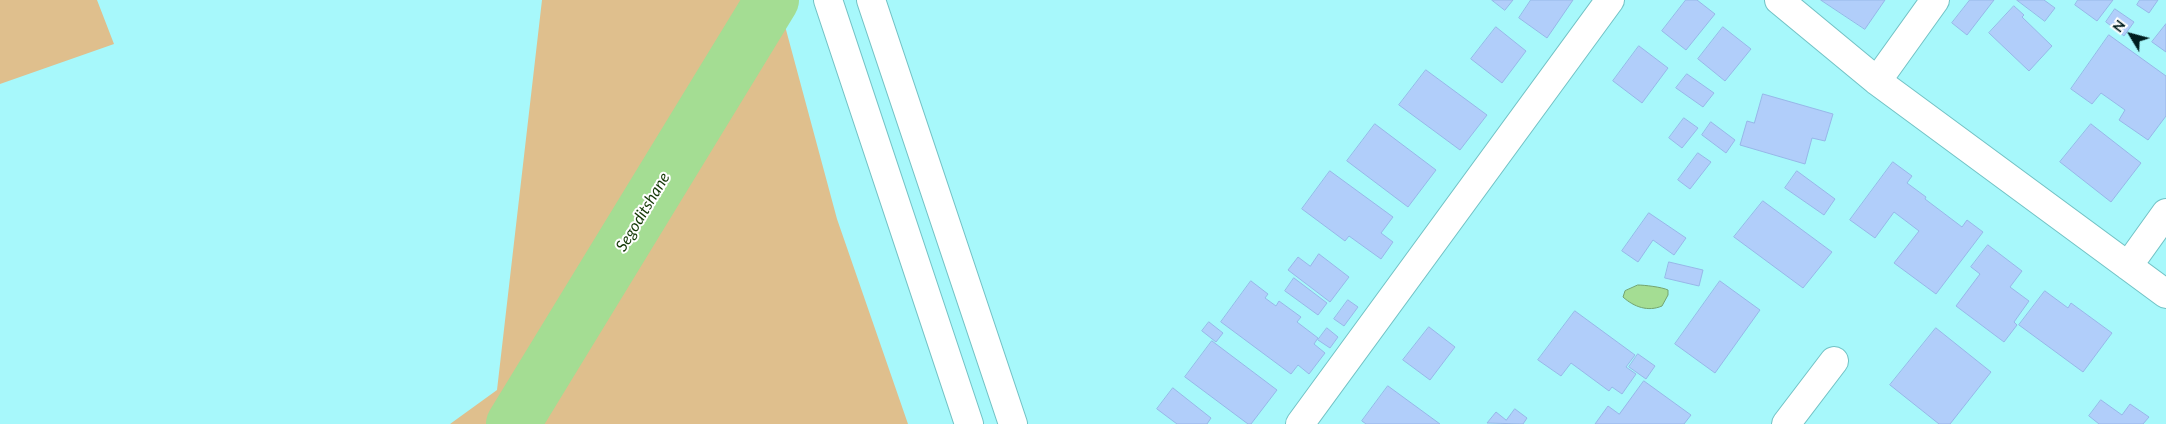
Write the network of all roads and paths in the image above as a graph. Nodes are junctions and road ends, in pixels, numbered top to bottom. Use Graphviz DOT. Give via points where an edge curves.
graph roads {
  1 [pos="828,0"];
  2 [pos="871,0"];
  3 [pos="1610,0"];
  4 [pos="1779,0"];
  5 [pos="1935,0"];
  6 [pos="1877,81"];
  7 [pos="2166,213"];
  8 [pos="2128,266"];
  9 [pos="2166,294"];
  10 [pos="1834,361"];
  11 [pos="969,424"];
  12 [pos="1013,424"];
  13 [pos="1300,424"];
  14 [pos="1786,424"];
  1 -- 11 [label="street"];
  2 -- 12 [label="street"];
  3 -- 13 [label="street"];
  4 -- 6 [label="street"];
  5 -- 6 [label="street"];
  6 -- 8 [label="street"];
  7 -- 8 [label="street"];
  8 -- 9 [label="street"];
  10 -- 14 [label="street"];
}
